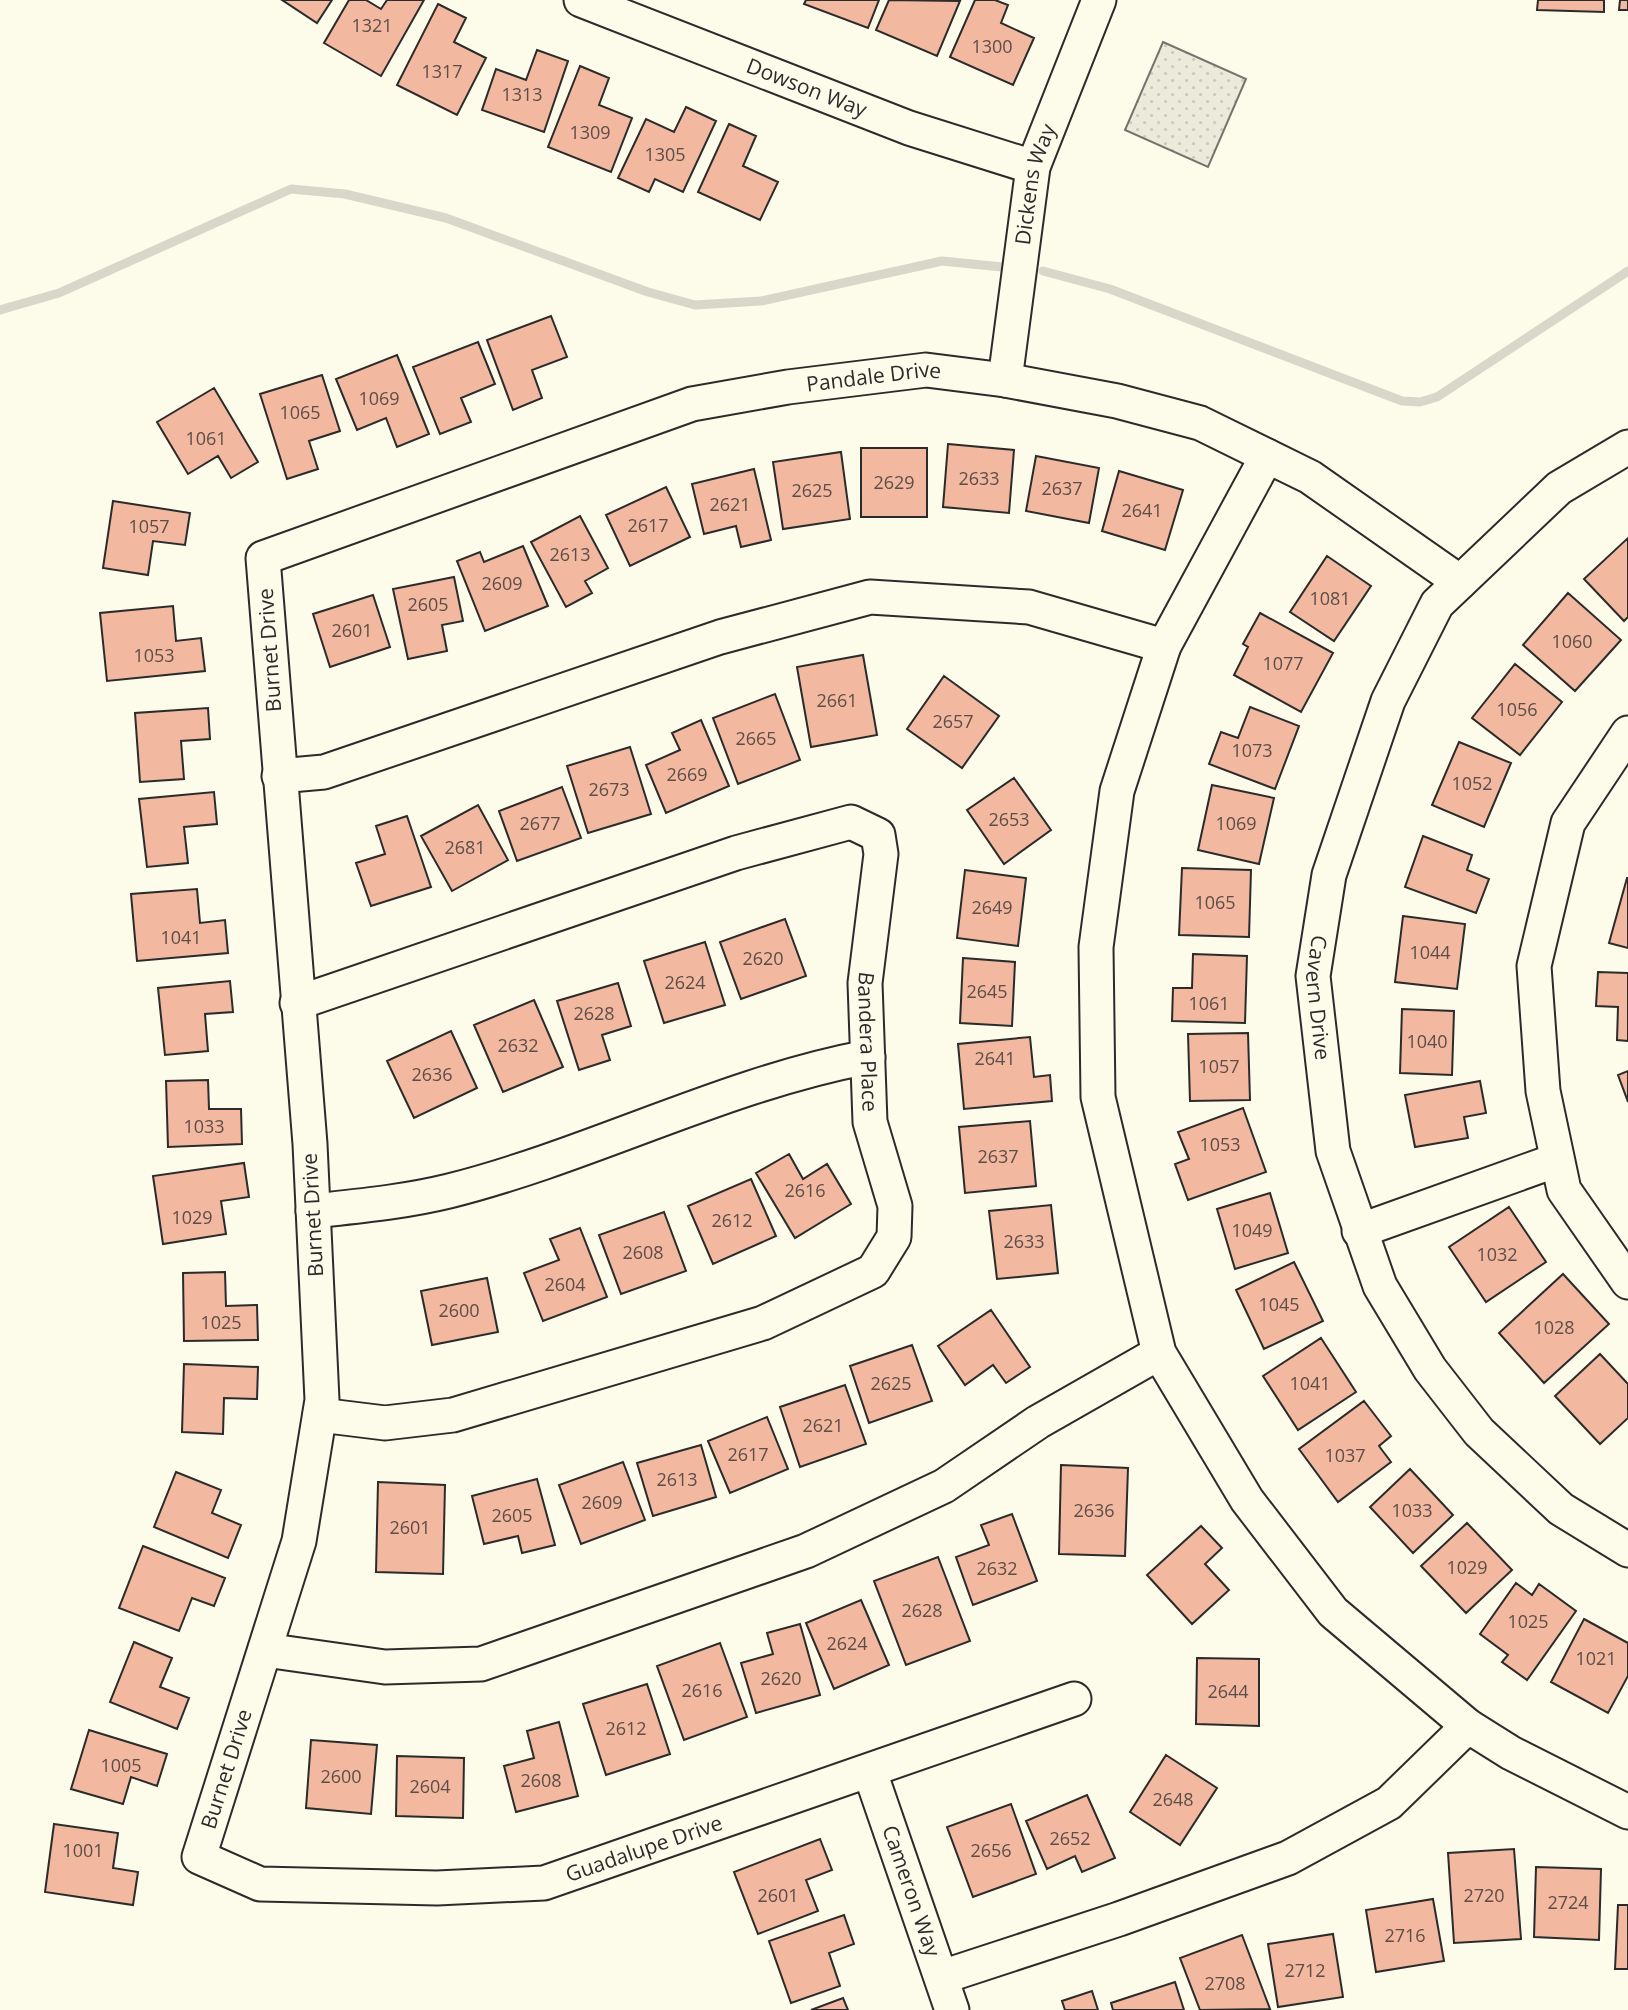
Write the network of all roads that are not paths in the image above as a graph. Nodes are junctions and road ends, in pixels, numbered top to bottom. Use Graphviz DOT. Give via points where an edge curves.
graph roads {
  1 [pos="581,0"];
  2 [pos="1098,0"];
  3 [pos="1033,167"];
  4 [pos="1005,380"];
  5 [pos="1628,447"];
  6 [pos="1267,456"];
  7 [pos="263,558"];
  8 [pos="1460,582"];
  9 [pos="1164,646"];
  10 [pos="1628,733"];
  11 [pos="279,776"];
  12 [pos="297,1003"];
  13 [pos="868,1056"];
  14 [pos="1557,1160"];
  15 [pos="313,1211"];
  16 [pos="1359,1231"];
  17 [pos="1628,1282"];
  18 [pos="1159,1353"];
  19 [pos="320,1415"];
  20 [pos="1628,1550"];
  21 [pos="265,1650"];
  22 [pos="1074,1699"];
  23 [pos="1468,1726"];
  24 [pos="870,1772"];
  25 [pos="1628,1812"];
  26 [pos="199,1857"];
  27 [pos="942,1977"];
  28 [pos="952,2010"];
  1 -- 3 [label="street, Dowson Way" via="909,128"];
  2 -- 3 [label="street, Dickens Way"];
  3 -- 4 [label="street, Dickens Way"];
  4 -- 6 [label="street, Pandale Drive" via="1117,401 1200,423"];
  4 -- 7 [label="street, Pandale Drive" via="926,369 692,404"];
  5 -- 8 [label="street, Cavern Drive" via="1559,488"];
  6 -- 8 [label="street, Pandale Drive" via="1310,477"];
  6 -- 9 [label="street"];
  7 -- 11 [label="street, Burnet Drive"];
  8 -- 16 [label="street, Cavern Drive" via="1437,604 1388,701 1329,876 1313,976 1333,1151"];
  9 -- 11 [label="street" via="1029,607 870,597 720,636 324,772"];
  9 -- 18 [label="street" via="1117,791 1096,947 1098,1097"];
  10 -- 14 [label="street" via="1568,823 1534,966 1543,1091"];
  11 -- 12 [label="street, Burnet Drive"];
  12 -- 13 [label="street, Bandera Place" via="736,853 851,822 878,835 881,854 866,983"];
  12 -- 15 [label="street, Burnet Drive"];
  13 -- 15 [label="street" via="770,1080 449,1191"];
  13 -- 19 [label="street, Bandera Place" via="870,1122 895,1206 894,1237 873,1271 763,1323 453,1415 385,1423"];
  14 -- 16 [label="street"];
  14 -- 17 [label="street" via="1564,1190"];
  15 -- 19 [label="street, Burnet Drive"];
  16 -- 20 [label="street, Cavern Drive" via="1380,1286 1430,1369 1479,1432 1560,1509"];
  18 -- 21 [label="street" via="1038,1422 944,1486 819,1545 481,1664 385,1667"];
  18 -- 23 [label="street" via="1247,1500 1333,1612"];
  19 -- 21 [label="street, Burnet Drive" via="299,1541"];
  21 -- 26 [label="street, Burnet Drive"];
  22 -- 24 [label="street, Guadalupe Drive"];
  23 -- 25 [label="street"];
  23 -- 27 [label="street" via="1389,1803 1288,1858"];
  24 -- 26 [label="street, Guadalupe Drive" via="544,1883 437,1888 260,1884"];
  24 -- 27 [label="street, Cameron Way"];
  27 -- 28 [label="street, Cameron Way"];
}
